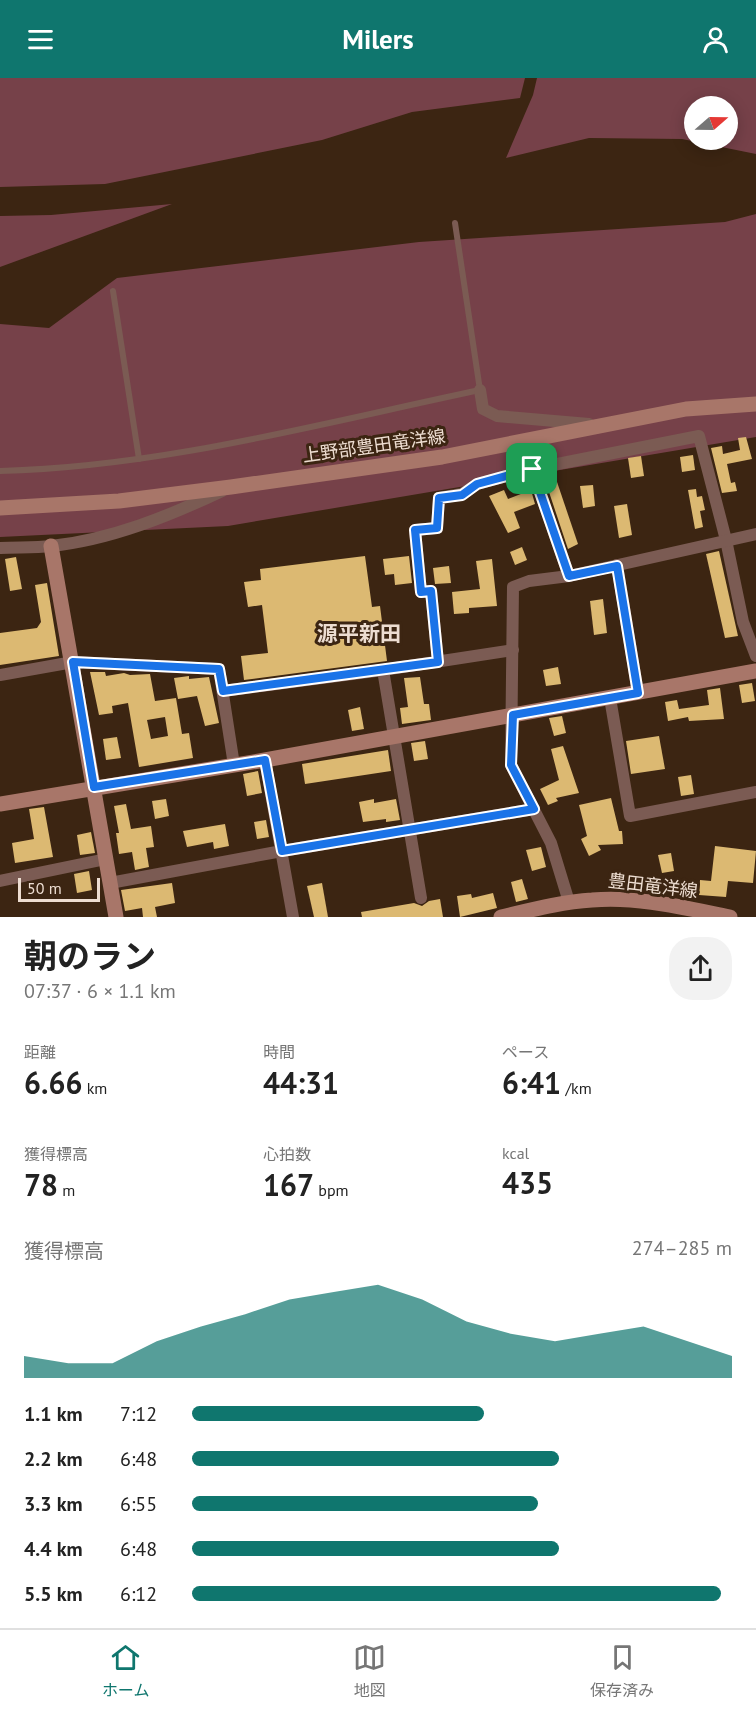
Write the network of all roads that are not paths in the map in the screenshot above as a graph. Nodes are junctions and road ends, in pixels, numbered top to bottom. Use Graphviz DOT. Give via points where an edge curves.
graph roads {
  1 [pos="455,223"];
  2 [pos="113,291"];
  3 [pos="480,390"];
  4 [pos="755,404"];
  5 [pos="606,425"];
  6 [pos="139,459"];
  7 [pos="532,469"];
  8 [pos="0,471"];
  9 [pos="231,487"];
  10 [pos="0,508"];
  11 [pos="756,534"];
  12 [pos="726,540"];
  13 [pos="51,546"];
  14 [pos="0,548"];
  15 [pos="617,566"];
  16 [pos="569,576"];
  17 [pos="513,650"];
  18 [pos="756,656"];
  19 [pos="73,662"];
  20 [pos="438,662"];
  21 [pos="383,670"];
  22 [pos="756,671"];
  23 [pos="0,675"];
  24 [pos="223,691"];
  25 [pos="638,693"];
  26 [pos="610,698"];
  27 [pos="513,715"];
  28 [pos="394,736"];
  29 [pos="265,760"];
  30 [pos="234,765"];
  31 [pos="94,787"];
  32 [pos="756,792"];
  33 [pos="0,804"];
  34 [pos="534,809"];
  35 [pos="410,831"];
  36 [pos="282,851"];
  37 [pos="106,859"];
  38 [pos="0,881"];
  39 [pos="110,883"];
  40 [pos="421,898"];
  41 [pos="569,902"];
  42 [pos="533,914"];
  43 [pos="116,917"];
  44 [pos="293,917"];
  45 [pos="501,917"];
  46 [pos="730,917"];
  1 -- 3 [label="lane"];
  2 -- 6 [label="lane"];
  3 -- 5 [label="street" via="483,409 497,416"];
  3 -- 6 [label="lane"];
  4 -- 5 [label="street, 上野部豊田竜洋線" via="686,409"];
  5 -- 9 [label="street, 上野部豊田竜洋線" via="442,457"];
  6 -- 8 [label="lane"];
  7 -- 12 [label="street" via="699,436"];
  7 -- 16 [label="street"];
  7 -- 20 [label="street" via="477,484 462,495 439,498 437,528 415,530 421,592 431,591"];
  9 -- 10 [label="street, 上野部豊田竜洋線" via="119,501"];
  9 -- 13 [label="street" via="139,525"];
  11 -- 12 [label="street"];
  12 -- 15 [label="street"];
  12 -- 18 [label="street" via="743,622"];
  13 -- 14 [label="street"];
  13 -- 19 [label="street"];
  15 -- 16 [label="street"];
  15 -- 25 [label="street"];
  16 -- 17 [label="street" via="513,587"];
  17 -- 20 [label="street"];
  17 -- 27 [label="street"];
  19 -- 23 [label="street"];
  19 -- 24 [label="street" via="219,669"];
  19 -- 31 [label="street"];
  20 -- 21 [label="street"];
  21 -- 24 [label="street"];
  21 -- 28 [label="street"];
  22 -- 25 [label="street"];
  24 -- 30 [label="street"];
  25 -- 26 [label="street"];
  26 -- 27 [label="street"];
  26 -- 32 [label="street" via="630,816"];
  27 -- 28 [label="street"];
  27 -- 34 [label="street" via="511,765"];
  28 -- 29 [label="street"];
  28 -- 35 [label="street"];
  29 -- 30 [label="street"];
  29 -- 36 [label="street"];
  30 -- 31 [label="street"];
  31 -- 33 [label="street"];
  31 -- 37 [label="street"];
  34 -- 35 [label="street"];
  34 -- 41 [label="street" via="551,843"];
  35 -- 36 [label="street"];
  35 -- 40 [label="street"];
  36 -- 39 [label="street"];
  36 -- 44 [label="street"];
  37 -- 38 [label="street"];
  37 -- 39 [label="street"];
  39 -- 43 [label="street"];
  41 -- 42 [label="street, 豊田竜洋線"];
  41 -- 46 [label="street, 豊田竜洋線" via="633,900"];
  42 -- 45 [label="street, 豊田竜洋線"];
}
